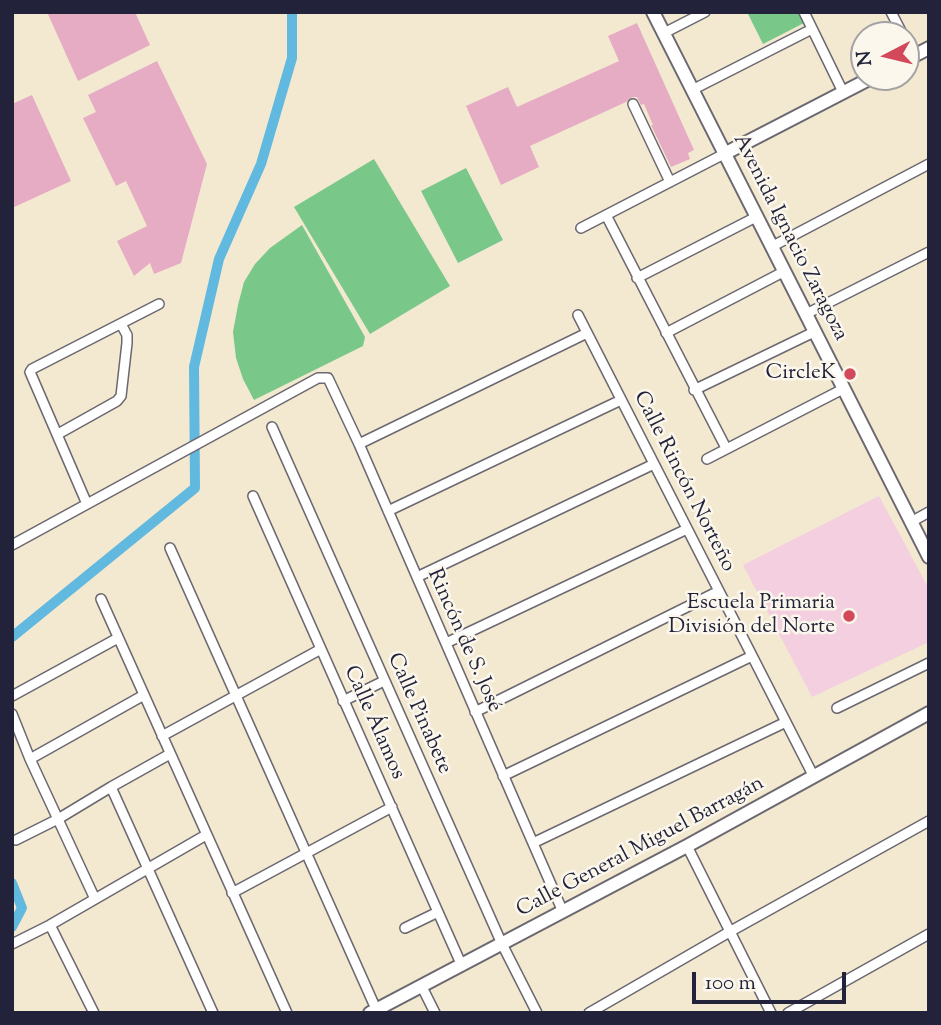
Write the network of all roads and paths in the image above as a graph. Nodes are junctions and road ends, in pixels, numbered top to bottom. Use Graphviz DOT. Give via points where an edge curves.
graph roads {
  1 [pos="653,12"];
  2 [pos="705,12"];
  3 [pos="804,12"];
  4 [pos="812,29"];
  5 [pos="664,33"];
  6 [pos="850,89"];
  7 [pos="692,90"];
  8 [pos="844,92"];
  9 [pos="633,104"];
  10 [pos="724,154"];
  11 [pos="929,164"];
  12 [pos="670,182"];
  13 [pos="606,215"];
  14 [pos="756,217"];
  15 [pos="581,228"];
  16 [pos="771,247"];
  17 [pos="929,252"];
  18 [pos="785,271"];
  19 [pos="638,278"];
  20 [pos="159,304"];
  21 [pos="806,314"];
  22 [pos="578,315"];
  23 [pos="121,324"];
  24 [pos="814,332"];
  25 [pos="587,333"];
  26 [pos="666,334"];
  27 [pos="844,388"];
  28 [pos="694,390"];
  29 [pos="621,400"];
  30 [pos="272,427"];
  31 [pos="58,434"];
  32 [pos="359,444"];
  33 [pos="726,448"];
  34 [pos="707,459"];
  35 [pos="654,464"];
  36 [pos="253,496"];
  37 [pos="87,504"];
  38 [pos="388,512"];
  39 [pos="929,513"];
  40 [pos="911,522"];
  41 [pos="687,529"];
  42 [pos="12,545"];
  43 [pos="170,548"];
  44 [pos="929,556"];
  45 [pos="416,577"];
  46 [pos="719,591"];
  47 [pos="100,599"];
  48 [pos="118,638"];
  49 [pos="446,643"];
  50 [pos="321,649"];
  51 [pos="752,656"];
  52 [pos="929,663"];
  53 [pos="384,681"];
  54 [pos="144,695"];
  55 [pos="236,695"];
  56 [pos="12,696"];
  57 [pos="343,701"];
  58 [pos="837,708"];
  59 [pos="475,712"];
  60 [pos="12,713"];
  61 [pos="929,713"];
  62 [pos="786,722"];
  63 [pos="162,736"];
  64 [pos="170,754"];
  65 [pos="30,759"];
  66 [pos="503,776"];
  67 [pos="814,777"];
  68 [pos="111,787"];
  69 [pos="391,807"];
  70 [pos="58,819"];
  71 [pos="929,821"];
  72 [pos="206,835"];
  73 [pos="16,840"];
  74 [pos="533,843"];
  75 [pos="687,846"];
  76 [pos="307,853"];
  77 [pos="147,867"];
  78 [pos="232,893"];
  79 [pos="95,900"];
  80 [pos="438,912"];
  81 [pos="563,912"];
  82 [pos="50,925"];
  83 [pos="405,928"];
  84 [pos="731,931"];
  85 [pos="929,934"];
  86 [pos="12,944"];
  87 [pos="502,944"];
  88 [pos="462,965"];
  89 [pos="422,987"];
  90 [pos="373,1011"];
  91 [pos="94,1013"];
  92 [pos="213,1013"];
  93 [pos="287,1013"];
  94 [pos="435,1013"];
  95 [pos="537,1013"];
  96 [pos="589,1013"];
  97 [pos="771,1013"];
  98 [pos="788,1013"];
  1 -- 5 [label="main road, Avenida Ignacio Zaragoza"];
  2 -- 5 [label="street"];
  3 -- 4 [label="street"];
  4 -- 7 [label="street"];
  4 -- 8 [label="street"];
  5 -- 7 [label="main road, Avenida Ignacio Zaragoza"];
  6 -- 8 [label="main road"];
  7 -- 10 [label="main road, Avenida Ignacio Zaragoza"];
  8 -- 10 [label="main road"];
  9 -- 12 [label="street"];
  10 -- 12 [label="street"];
  10 -- 14 [label="main road, Avenida Ignacio Zaragoza"];
  11 -- 16 [label="street"];
  12 -- 13 [label="street"];
  13 -- 15 [label="street"];
  13 -- 19 [label="street"];
  14 -- 16 [label="main road, Avenida Ignacio Zaragoza"];
  14 -- 19 [label="street"];
  16 -- 18 [label="main road, Avenida Ignacio Zaragoza"];
  17 -- 21 [label="street"];
  18 -- 21 [label="main road, Avenida Ignacio Zaragoza"];
  18 -- 26 [label="street"];
  19 -- 26 [label="street"];
  20 -- 23 [label="street"];
  21 -- 24 [label="main road, Avenida Ignacio Zaragoza"];
  22 -- 25 [label="street, Calle Rincón Norteño"];
  23 -- 31 [label="street" via="127,343 121,396"];
  23 -- 31 [label="street" via="30,370"];
  24 -- 27 [label="main road, Avenida Ignacio Zaragoza"];
  24 -- 28 [label="street"];
  25 -- 29 [label="street, Calle Rincón Norteño"];
  25 -- 32 [label="street"];
  26 -- 28 [label="street"];
  27 -- 33 [label="street"];
  27 -- 40 [label="main road, Avenida Ignacio Zaragoza"];
  28 -- 33 [label="street"];
  29 -- 35 [label="street, Calle Rincón Norteño"];
  29 -- 38 [label="street"];
  30 -- 53 [label="street, Calle Pinabete"];
  31 -- 37 [label="street"];
  32 -- 37 [label="street, Rincón de S. José" via="332,383 318,378"];
  32 -- 38 [label="street, Rincón de S. José"];
  33 -- 34 [label="street"];
  35 -- 41 [label="street, Calle Rincón Norteño"];
  35 -- 45 [label="street"];
  36 -- 50 [label="street, Calle Álamos"];
  37 -- 42 [label="street"];
  38 -- 45 [label="street, Rincón de S. José"];
  39 -- 40 [label="street"];
  40 -- 44 [label="main road, Avenida Ignacio Zaragoza"];
  41 -- 46 [label="street, Calle Rincón Norteño"];
  41 -- 49 [label="street"];
  43 -- 55 [label="street"];
  45 -- 49 [label="street, Rincón de S. José"];
  46 -- 51 [label="street, Calle Rincón Norteño"];
  46 -- 59 [label="street"];
  47 -- 48 [label="street"];
  48 -- 54 [label="street"];
  48 -- 56 [label="street"];
  49 -- 59 [label="street, Rincón de S. José"];
  50 -- 55 [label="street"];
  50 -- 57 [label="street, Calle Álamos"];
  51 -- 62 [label="street, Calle Rincón Norteño"];
  51 -- 66 [label="street"];
  52 -- 58 [label="street"];
  53 -- 57 [label="street"];
  53 -- 87 [label="street, Calle Pinabete"];
  54 -- 63 [label="street"];
  54 -- 65 [label="street"];
  55 -- 63 [label="street"];
  55 -- 76 [label="street"];
  57 -- 69 [label="street, Calle Álamos"];
  59 -- 66 [label="street, Rincón de S. José"];
  60 -- 65 [label="street"];
  61 -- 67 [label="main road, Calle General Miguel Barragán"];
  62 -- 67 [label="street, Calle Rincón Norteño"];
  62 -- 74 [label="street"];
  63 -- 64 [label="street"];
  64 -- 68 [label="street"];
  64 -- 72 [label="street"];
  65 -- 70 [label="street"];
  66 -- 74 [label="street, Rincón de S. José"];
  67 -- 75 [label="main road, Calle General Miguel Barragán"];
  68 -- 70 [label="street"];
  68 -- 77 [label="street"];
  69 -- 76 [label="street"];
  69 -- 80 [label="street, Calle Álamos"];
  70 -- 73 [label="street"];
  70 -- 79 [label="street"];
  71 -- 84 [label="street"];
  72 -- 77 [label="street"];
  72 -- 78 [label="street"];
  74 -- 81 [label="street, Rincón de S. José"];
  75 -- 81 [label="main road, Calle General Miguel Barragán"];
  75 -- 84 [label="street"];
  76 -- 78 [label="street"];
  76 -- 90 [label="street"];
  77 -- 79 [label="street"];
  77 -- 92 [label="street"];
  78 -- 93 [label="street"];
  79 -- 82 [label="street"];
  80 -- 83 [label="street"];
  80 -- 88 [label="street, Calle Álamos"];
  81 -- 87 [label="main road, Calle General Miguel Barragán"];
  82 -- 86 [label="street"];
  82 -- 91 [label="street"];
  84 -- 96 [label="street"];
  84 -- 97 [label="street"];
  85 -- 98 [label="street"];
  87 -- 88 [label="main road, Calle General Miguel Barragán"];
  87 -- 95 [label="street, Calle Pinabete"];
  88 -- 89 [label="main road, Calle General Miguel Barragán"];
  89 -- 90 [label="main road, Calle General Miguel Barragán"];
  89 -- 94 [label="street"];
}
